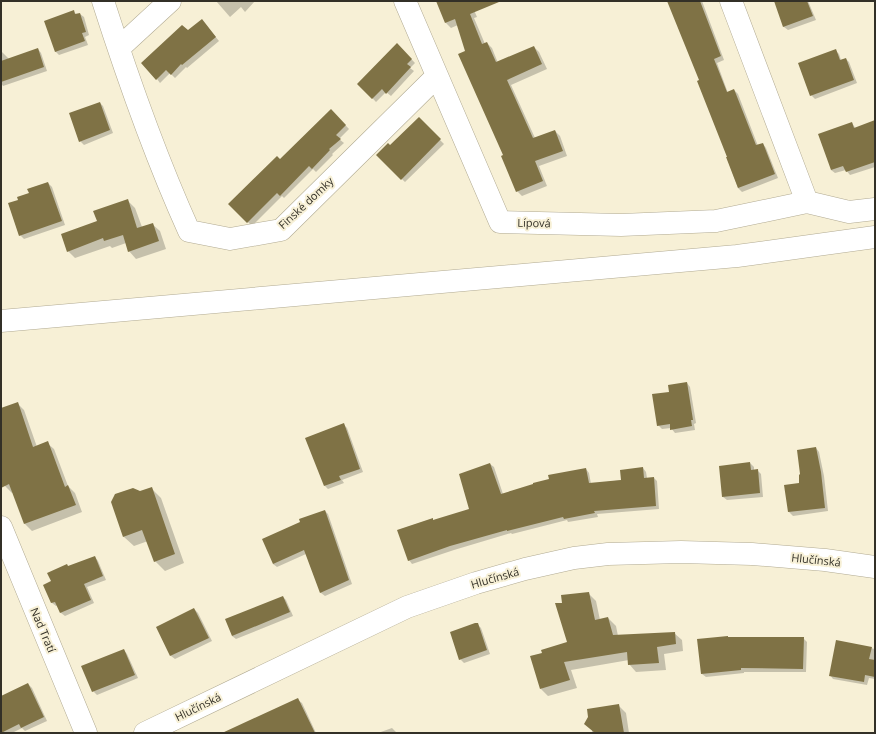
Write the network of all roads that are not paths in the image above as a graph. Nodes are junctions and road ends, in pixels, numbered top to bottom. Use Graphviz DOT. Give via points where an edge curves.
graph roads {
  1 [pos="103,1"];
  2 [pos="170,1"];
  3 [pos="405,1"];
  4 [pos="731,1"];
  5 [pos="118,48"];
  6 [pos="437,76"];
  7 [pos="807,202"];
  8 [pos="875,209"];
  9 [pos="875,237"];
  10 [pos="1,321"];
  11 [pos="1,526"];
  12 [pos="875,567"];
  13 [pos="86,733"];
  14 [pos="145,733"];
  1 -- 5 [label="street, Finské domky"];
  2 -- 5 [label="street"];
  3 -- 6 [label="street, Lípová"];
  4 -- 7 [label="street"];
  5 -- 6 [label="street, Finské domky" via="189,231 230,239 281,230"];
  6 -- 7 [label="street, Lípová" via="500,222 621,225 716,221"];
  7 -- 8 [label="street, Lípová" via="849,212"];
  9 -- 10 [label="street" via="737,256"];
  11 -- 13 [label="street, Nad Tratí"];
  12 -- 14 [label="street, Hlučínská" via="752,554 681,552 608,554 574,558 525,569 407,607"];
}
